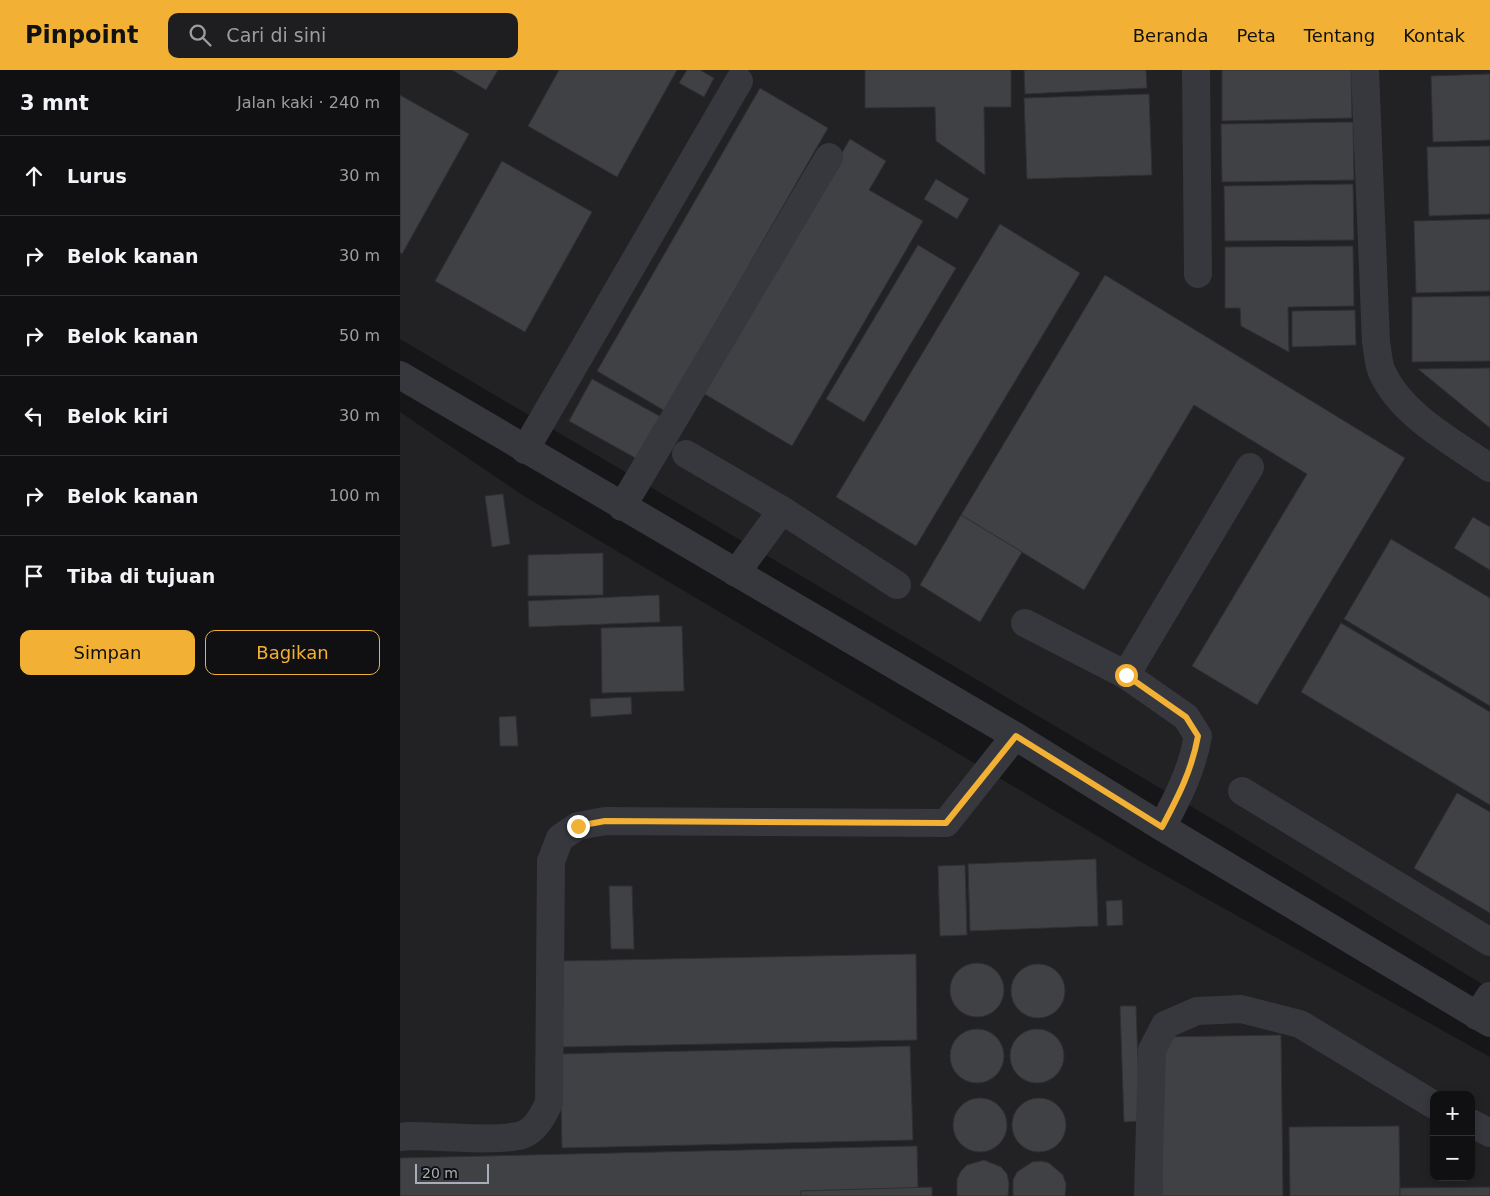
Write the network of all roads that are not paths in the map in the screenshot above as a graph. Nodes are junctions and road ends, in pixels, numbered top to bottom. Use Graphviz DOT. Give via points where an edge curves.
graph roads {
  1 [pos="1196,70"];
  2 [pos="1366,70"];
  3 [pos="739,80"];
  4 [pos="829,157"];
  5 [pos="1198,274"];
  6 [pos="400,375"];
  7 [pos="525,450"];
  8 [pos="686,454"];
  9 [pos="1250,467"];
  10 [pos="1490,468"];
  11 [pos="622,507"];
  12 [pos="782,510"];
  13 [pos="736,573"];
  14 [pos="897,585"];
  15 [pos="1025,623"];
  16 [pos="1126,675"];
  17 [pos="1016,736"];
  18 [pos="1242,791"];
  19 [pos="1162,827"];
  20 [pos="1490,942"];
  21 [pos="1486,1012"];
  22 [pos="1430,1103"];
  23 [pos="1475,1125"];
  24 [pos="1490,1133"];
  25 [pos="400,1138"];
  26 [pos="1148,1196"];
  1 -- 5 [label="street"];
  2 -- 10 [label="street" via="1376,342 1381,371 1396,396 1422,420"];
  3 -- 7 [label="street"];
  4 -- 11 [label="street"];
  6 -- 7 [label="street"];
  7 -- 11 [label="street"];
  8 -- 12 [label="street"];
  9 -- 16 [label="street"];
  11 -- 13 [label="street"];
  12 -- 13 [label="street"];
  12 -- 14 [label="street"];
  13 -- 17 [label="street"];
  15 -- 16 [label="street"];
  16 -- 19 [label="street" via="1186,717 1198,736 1194,761"];
  17 -- 19 [label="street"];
  17 -- 25 [label="street" via="946,823 605,821 578,826 560,838 551,861 549,1103 540,1122 523,1135"];
  18 -- 20 [label="street"];
  19 -- 21 [label="street"];
  22 -- 26 [label="street" via="1300,1024 1241,1009 1197,1011 1165,1025 1152,1050"];
  23 -- 24 [label="street"];
}
